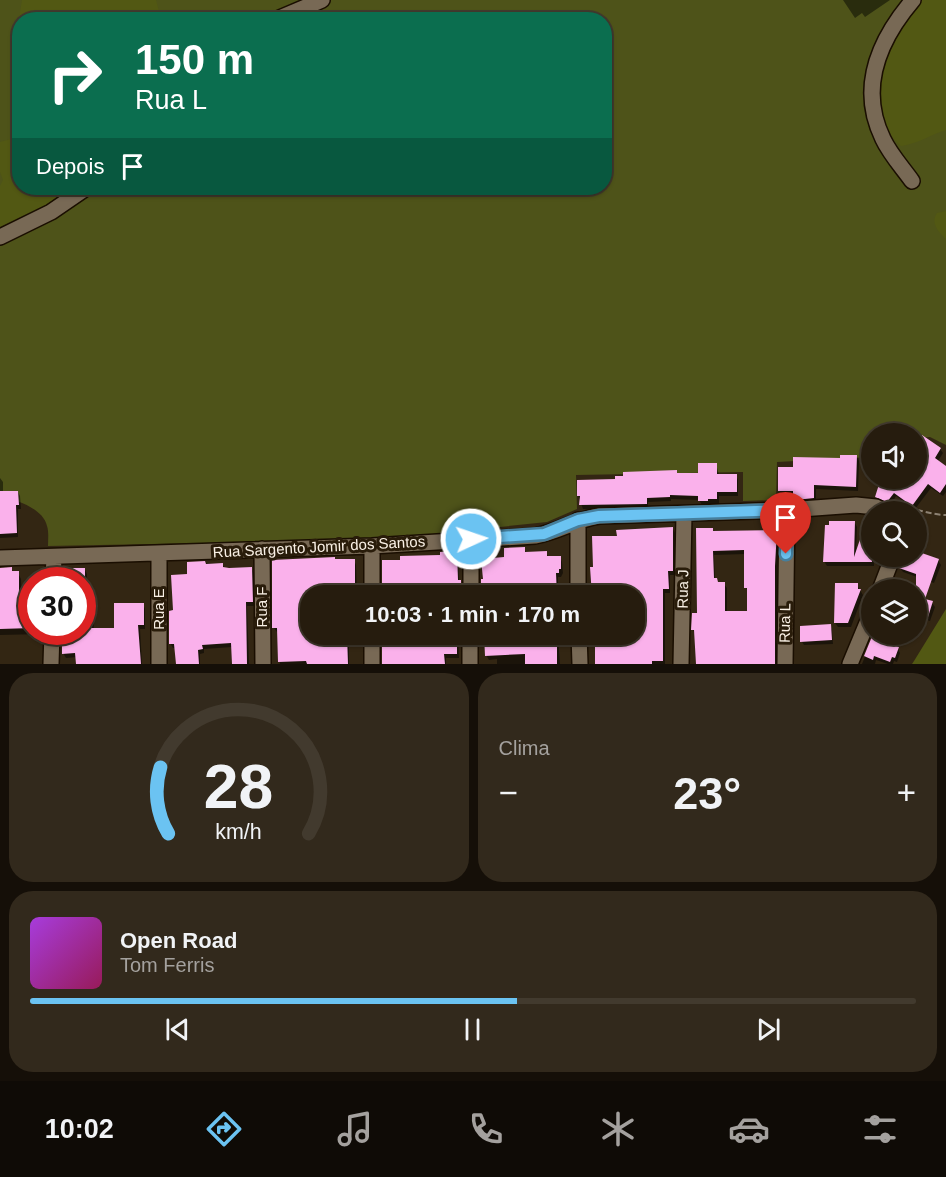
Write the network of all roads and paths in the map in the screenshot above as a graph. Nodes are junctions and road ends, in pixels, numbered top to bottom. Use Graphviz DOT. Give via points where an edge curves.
graph roads {
  1 [pos="322,0"];
  2 [pos="913,0"];
  3 [pos="294,12"];
  4 [pos="912,181"];
  5 [pos="76,195"];
  6 [pos="0,237"];
  7 [pos="861,506"];
  8 [pos="787,510"];
  9 [pos="927,513"];
  10 [pos="684,514"];
  11 [pos="946,515"];
  12 [pos="578,520"];
  13 [pos="471,539"];
  14 [pos="372,546"];
  15 [pos="262,549"];
  16 [pos="159,554"];
  17 [pos="54,557"];
  18 [pos="0,558"];
  19 [pos="54,567"];
  20 [pos="372,585"];
  21 [pos="471,585"];
  22 [pos="578,585"];
  23 [pos="861,637"];
  24 [pos="52,645"];
  25 [pos="372,645"];
  26 [pos="470,645"];
  27 [pos="579,645"];
  28 [pos="51,664"];
  29 [pos="159,664"];
  30 [pos="262,664"];
  31 [pos="372,664"];
  32 [pos="470,664"];
  33 [pos="580,664"];
  34 [pos="681,664"];
  35 [pos="785,664"];
  36 [pos="850,664"];
  1 -- 3 [label="street"];
  2 -- 4 [label="street" via="887,35 875,61 872,84 873,107 882,138"];
  5 -- 6 [label="street"];
  7 -- 8 [label="street, Rua Sargento Jomir dos Santos"];
  8 -- 10 [label="street, Rua Sargento Jomir dos Santos"];
  8 -- 35 [label="street, Rua L"];
  9 -- 11 [label="path"];
  10 -- 12 [label="street, Rua Sargento Jomir dos Santos"];
  10 -- 34 [label="street, Rua J"];
  12 -- 13 [label="street, Rua Sargento Jomir dos Santos" via="544,534"];
  12 -- 22 [label="street"];
  13 -- 14 [label="street, Rua Sargento Jomir dos Santos"];
  13 -- 21 [label="street"];
  14 -- 15 [label="street, Rua Sargento Jomir dos Santos"];
  14 -- 20 [label="street"];
  15 -- 16 [label="street, Rua Sargento Jomir dos Santos"];
  15 -- 30 [label="street, Rua F"];
  16 -- 17 [label="street, Rua Sargento Jomir dos Santos"];
  16 -- 29 [label="street, Rua E"];
  17 -- 18 [label="street, Rua Sargento Jomir dos Santos"];
  17 -- 19 [label="street"];
  23 -- 36 [label="street"];
  24 -- 28 [label="street"];
  25 -- 31 [label="street"];
  26 -- 32 [label="street"];
  27 -- 33 [label="street"];
}
